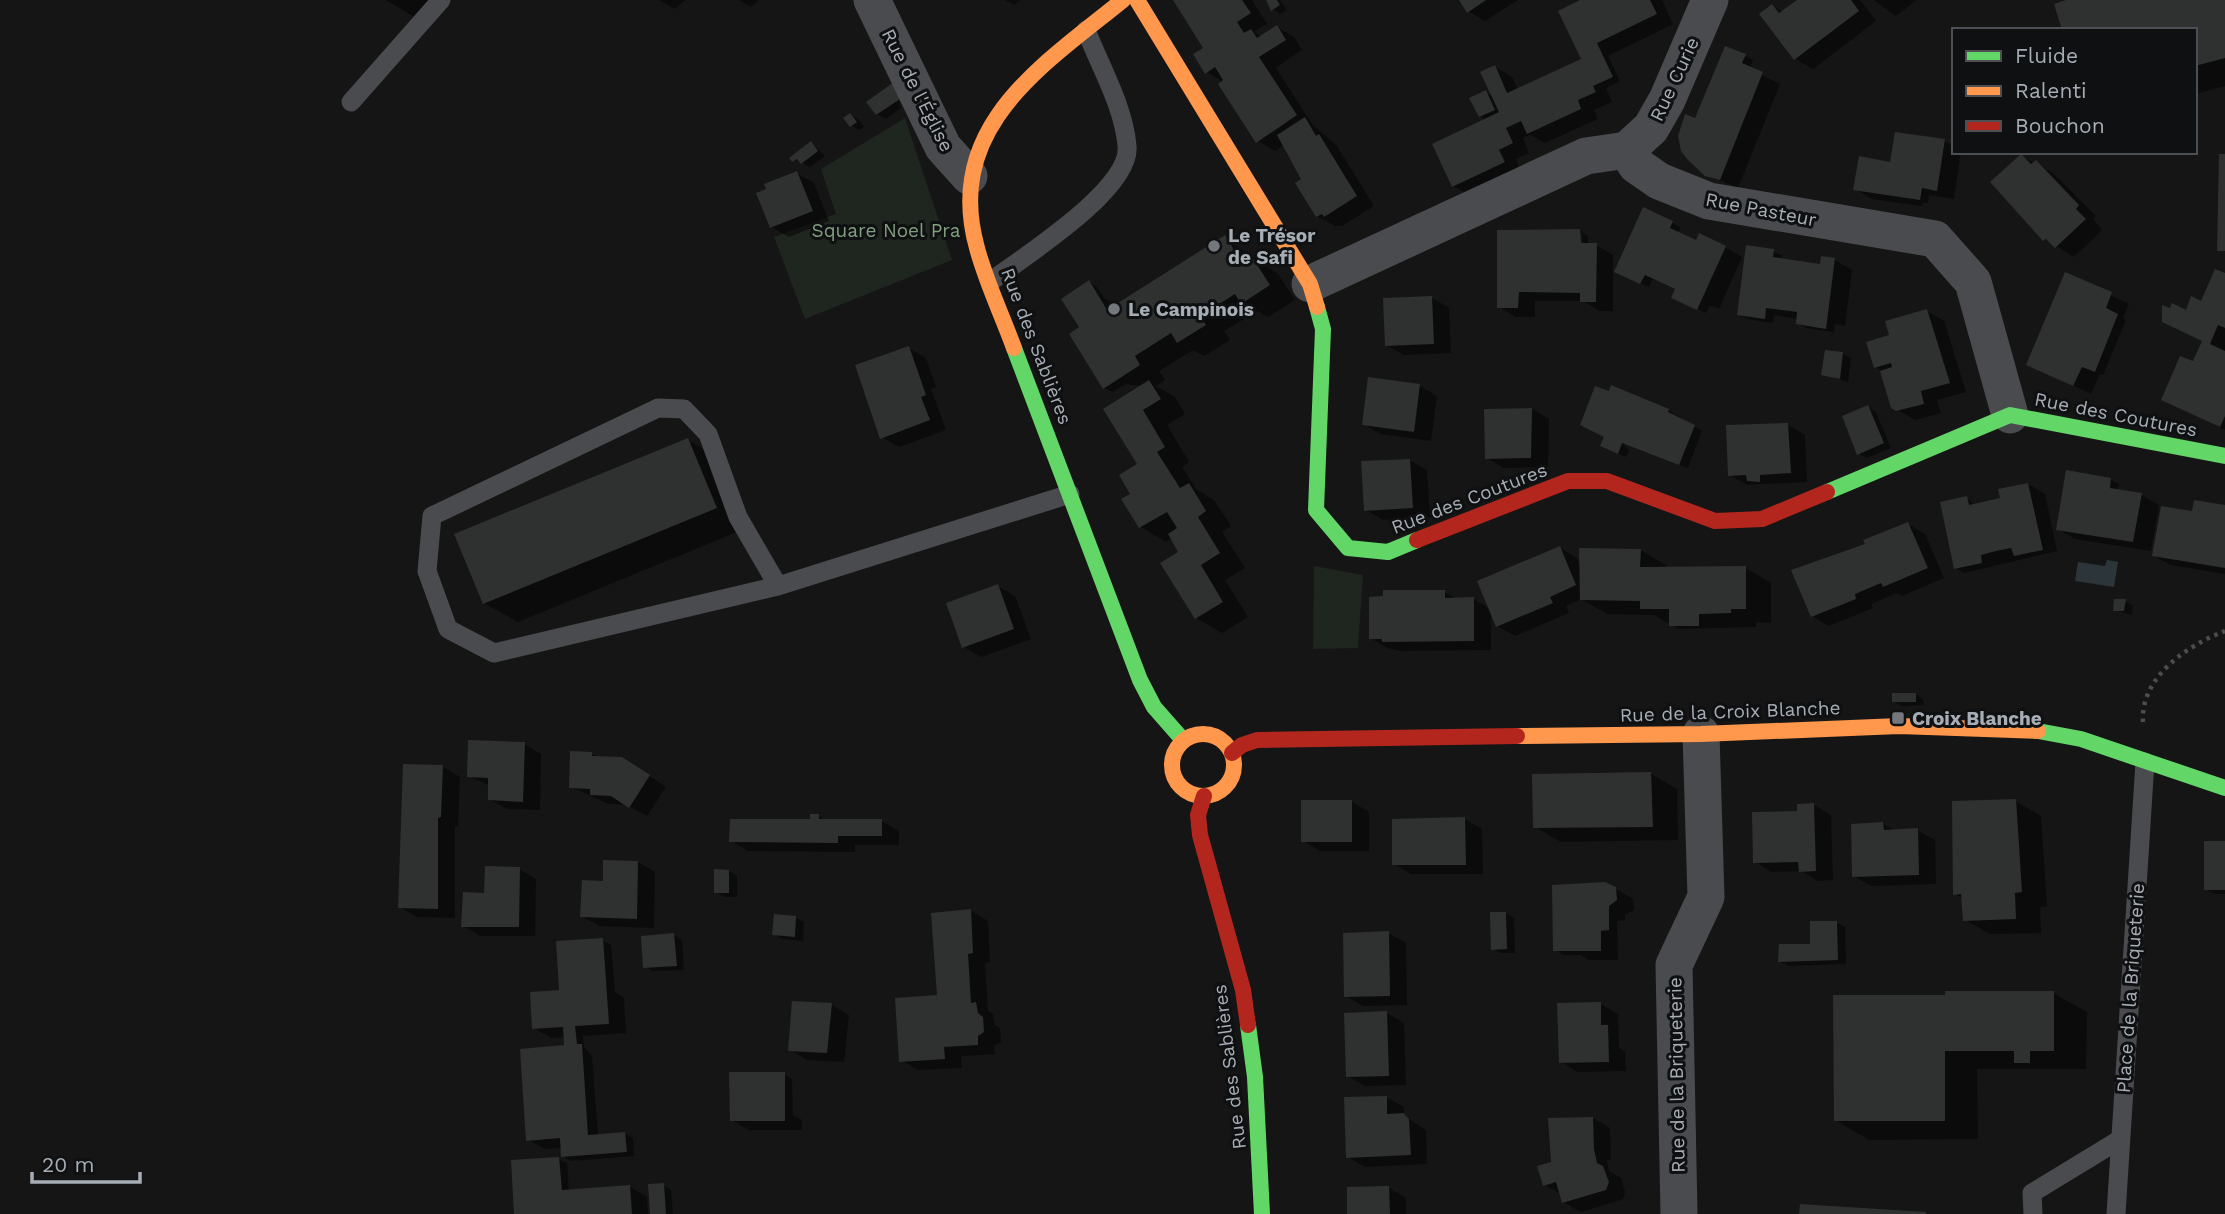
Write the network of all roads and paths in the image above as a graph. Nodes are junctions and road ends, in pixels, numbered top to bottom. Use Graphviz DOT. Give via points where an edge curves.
graph roads {
  1 [pos="441,0"];
  2 [pos="872,0"];
  3 [pos="1123,0"];
  4 [pos="1137,0"];
  5 [pos="1710,0"];
  6 [pos="1086,30"];
  7 [pos="351,102"];
  8 [pos="1627,149"];
  9 [pos="969,176"];
  10 [pos="990,282"];
  11 [pos="1310,284"];
  12 [pos="2010,415"];
  13 [pos="2225,456"];
  14 [pos="1070,494"];
  15 [pos="778,586"];
  16 [pos="2225,631"];
  17 [pos="1701,734"];
  18 [pos="1183,740"];
  19 [pos="1232,753"];
  20 [pos="2145,762"];
  21 [pos="2225,788"];
  22 [pos="1204,796"];
  23 [pos="2119,1140"];
  24 [pos="1262,1214"];
  25 [pos="1679,1214"];
  26 [pos="2033,1214"];
  27 [pos="2116,1214"];
  1 -- 7 [label="lane"];
  2 -- 9 [label="street, Rue de l'Église" via="943,147"];
  3 -- 6 [label="street, Rue des Sablières"];
  4 -- 11 [label="street, Rue des Coutures"];
  5 -- 8 [label="street, Rue Curie" via="1667,100 1651,128"];
  6 -- 9 [label="street, Rue des Sablières" via="1032,74 996,114"];
  6 -- 10 [label="lane" via="1128,148 1122,171 1104,195"];
  8 -- 11 [label="street" via="1586,156"];
  8 -- 12 [label="street, Rue Pasteur" via="1636,165 1659,181 1709,201 1935,239 1973,282"];
  9 -- 10 [label="street, Rue des Sablières" via="976,246"];
  10 -- 14 [label="street, Rue des Sablières"];
  11 -- 12 [label="street, Rue des Coutures" via="1323,329 1316,510 1348,548 1388,552 1568,481 1607,481 1715,521 1762,519"];
  12 -- 13 [label="street, Rue des Coutures"];
  14 -- 15 [label="lane"];
  14 -- 18 [label="street, Rue des Sablières" via="1147,699"];
  15 -- 15 [label="lane" via="494,653 448,629 427,571 432,516 658,408 684,409 708,434 738,517"];
  16 -- 20 [label="path" via="2203,639 2162,670 2146,694 2142,716"];
  17 -- 19 [label="street, Rue de la Croix Blanche" via="1257,740"];
  17 -- 20 [label="street, Rue de la Croix Blanche" via="1899,726 2045,731"];
  17 -- 25 [label="street, Rue de la Briqueterie" via="1706,897 1674,965"];
  18 -- 19 [label="street" via="1211,735"];
  18 -- 22 [label="street" via="1173,754 1172,773 1184,790"];
  19 -- 22 [label="street" via="1229,782"];
  20 -- 21 [label="street, Rue de la Croix Blanche"];
  20 -- 23 [label="lane, Place de la Briqueterie"];
  22 -- 24 [label="street, Rue des Sablières" via="1198,815 1200,835 1245,1002 1255,1077"];
  23 -- 26 [label="lane" via="2032,1193"];
  23 -- 27 [label="lane, Place de la Briqueterie"];
}
